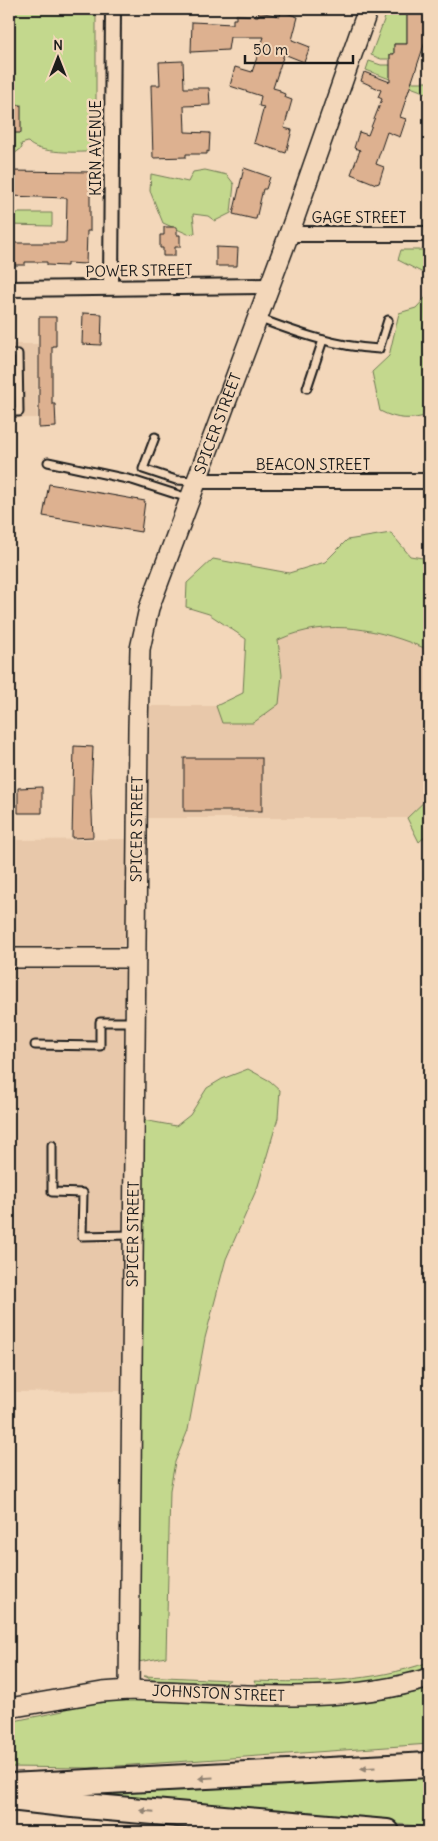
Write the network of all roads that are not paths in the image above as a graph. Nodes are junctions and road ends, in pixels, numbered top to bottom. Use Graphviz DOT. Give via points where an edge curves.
graph roads {
  1 [pos="113,9"];
  2 [pos="368,9"];
  3 [pos="289,234"];
  4 [pos="429,234"];
  5 [pos="269,286"];
  6 [pos="111,287"];
  7 [pos="9,289"];
  8 [pos="258,318"];
  9 [pos="388,320"];
  10 [pos="323,340"];
  11 [pos="9,354"];
  12 [pos="307,388"];
  13 [pos="9,412"];
  14 [pos="155,437"];
  15 [pos="48,462"];
  16 [pos="429,481"];
  17 [pos="193,490"];
  18 [pos="9,958"];
  19 [pos="136,958"];
  20 [pos="136,1022"];
  21 [pos="35,1045"];
  22 [pos="52,1145"];
  23 [pos="134,1236"];
  24 [pos="429,1678"];
  25 [pos="129,1690"];
  26 [pos="9,1708"];
  27 [pos="425,1764"];
  28 [pos="9,1786"];
  29 [pos="9,1797"];
  30 [pos="387,1832"];
  1 -- 6 [label="street, KIRN AVENUE"];
  2 -- 3 [label="street, SPICER STREET"];
  3 -- 4 [label="street, GAGE STREET"];
  3 -- 5 [label="street, SPICER STREET"];
  5 -- 6 [label="street, POWER STREET"];
  5 -- 8 [label="street, SPICER STREET"];
  6 -- 7 [label="street, POWER STREET"];
  8 -- 10 [label="lane"];
  8 -- 17 [label="street, SPICER STREET"];
  9 -- 10 [label="lane" via="379,350"];
  10 -- 12 [label="lane"];
  11 -- 13 [label="lane" via="18,354 19,412"];
  14 -- 17 [label="lane" via="143,470 176,480"];
  15 -- 17 [label="lane"];
  16 -- 17 [label="street, BEACON STREET"];
  17 -- 19 [label="street, SPICER STREET" via="149,608 141,642"];
  18 -- 19 [label="street"];
  19 -- 20 [label="street, SPICER STREET"];
  20 -- 21 [label="lane" via="100,1022 100,1046"];
  20 -- 23 [label="street, SPICER STREET"];
  22 -- 23 [label="lane" via="52,1192 83,1193 82,1236"];
  23 -- 25 [label="street, SPICER STREET"];
  24 -- 25 [label="street, JOHNSTON STREET" via="379,1692 326,1696"];
  25 -- 26 [label="street, JOHNSTON STREET"];
  27 -- 28 [label="highway, one-way"];
  30 -- 29 [label="highway, one-way"];
}
